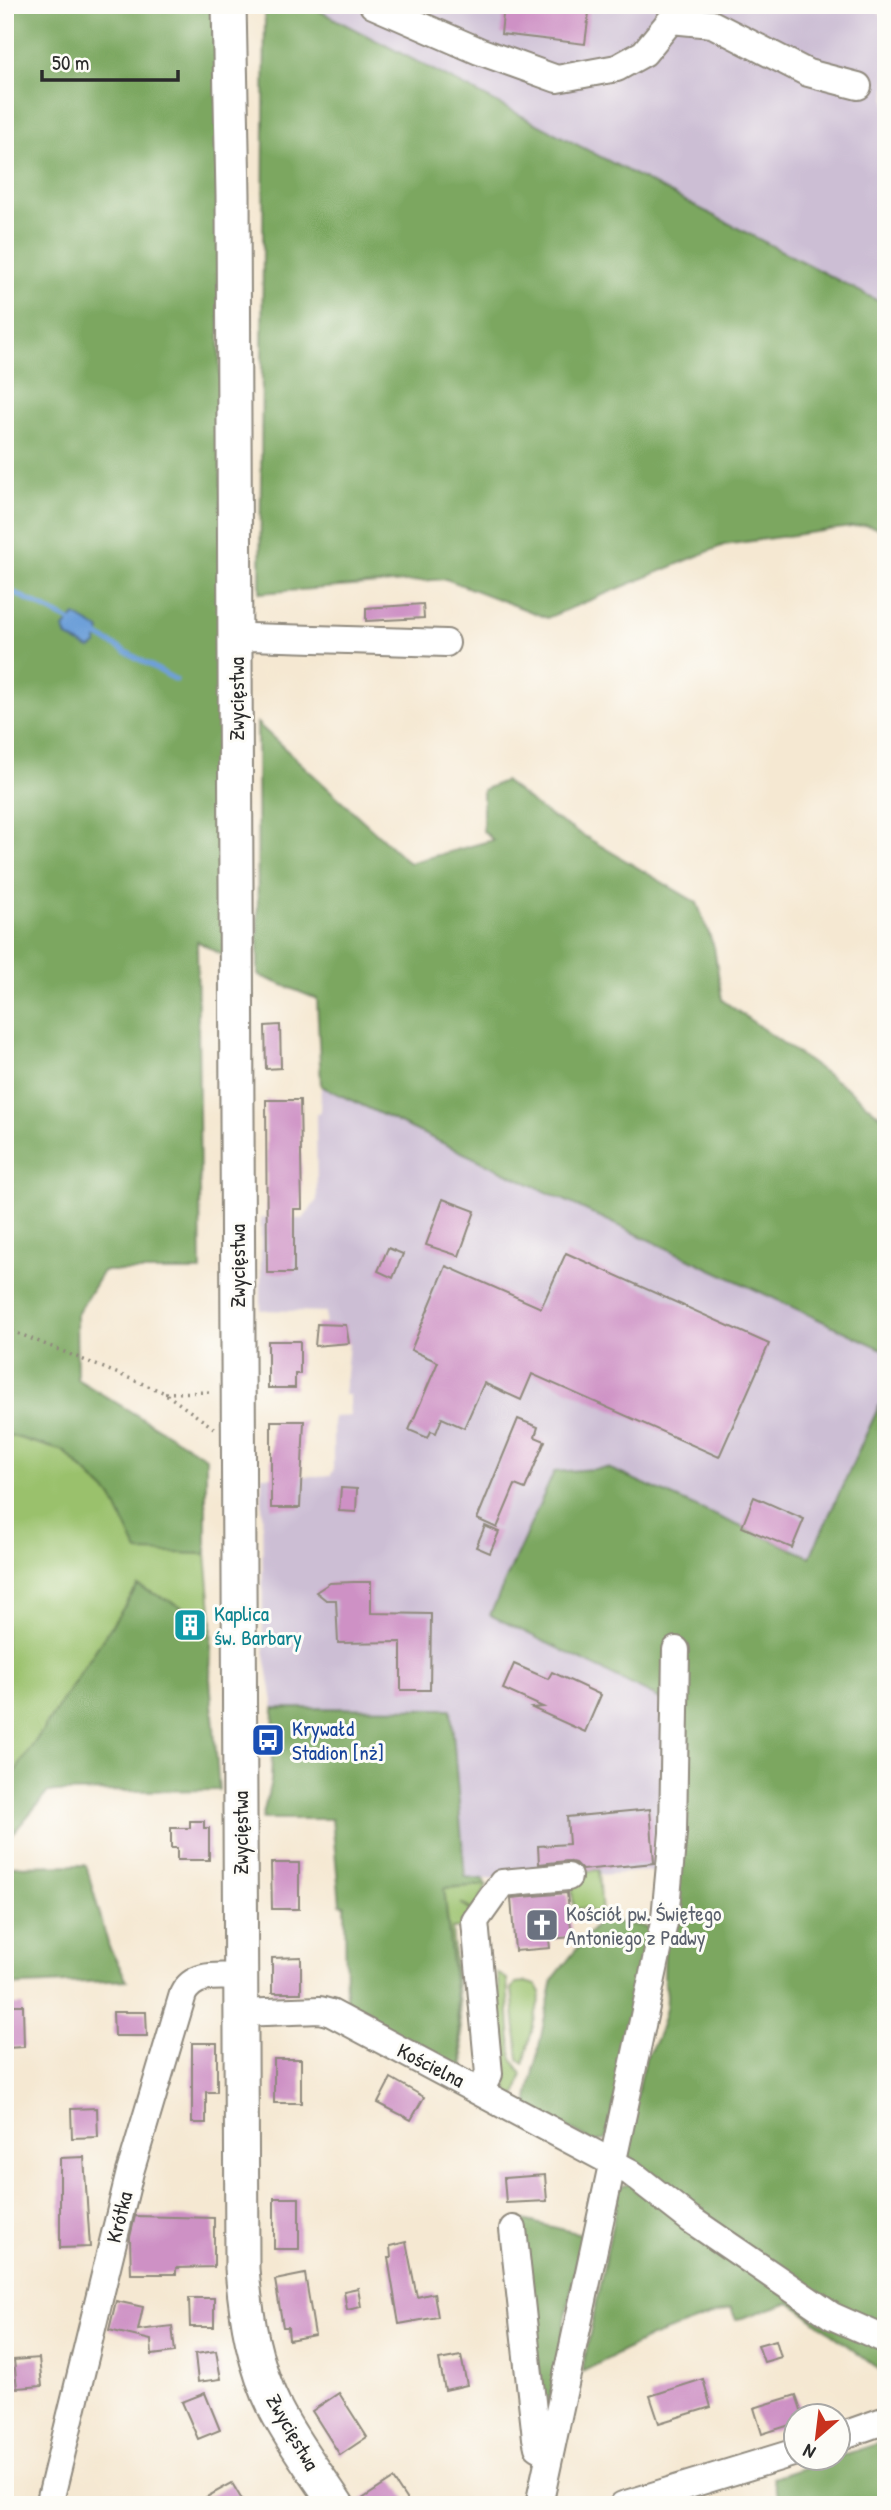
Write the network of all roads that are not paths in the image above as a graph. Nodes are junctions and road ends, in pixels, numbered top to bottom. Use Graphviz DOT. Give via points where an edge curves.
graph roads {
  1 [pos="229,5"];
  2 [pos="373,5"];
  3 [pos="858,86"];
  4 [pos="235,642"];
  5 [pos="446,643"];
  6 [pos="676,1650"];
  7 [pos="568,1877"];
  8 [pos="240,1978"];
  9 [pos="240,2013"];
  10 [pos="480,2091"];
  11 [pos="610,2162"];
  12 [pos="513,2229"];
  13 [pos="886,2340"];
  14 [pos="886,2420"];
  15 [pos="852,2432"];
  16 [pos="549,2453"];
  17 [pos="782,2456"];
  18 [pos="49,2505"];
  19 [pos="337,2505"];
  20 [pos="539,2505"];
  21 [pos="623,2505"];
  1 -- 4 [label="main road, Zwycięstwa"];
  2 -- 3 [label="street" via="556,79 617,68 644,53 671,20 712,24 808,73"];
  4 -- 5 [label="street" via="249,638"];
  4 -- 8 [label="main road, Zwycięstwa"];
  6 -- 11 [label="street" via="674,1821 665,1918"];
  7 -- 10 [label="street" via="502,1883 475,1921 489,2074"];
  8 -- 9 [label="main road, Zwycięstwa"];
  8 -- 18 [label="street, Krótka" via="201,1978 189,1984 181,2000 130,2172"];
  9 -- 10 [label="street, Kościelna" via="326,2011"];
  9 -- 19 [label="main road, Zwycięstwa" via="242,2269 252,2342 276,2410"];
  10 -- 11 [label="street, Kościelna"];
  11 -- 13 [label="street, Kościelna" via="832,2316"];
  11 -- 16 [label="street"];
  12 -- 16 [label="street" via="536,2438 538,2446"];
  14 -- 15 [label="street"];
  16 -- 20 [label="street"];
  17 -- 21 [label="street"];
}
